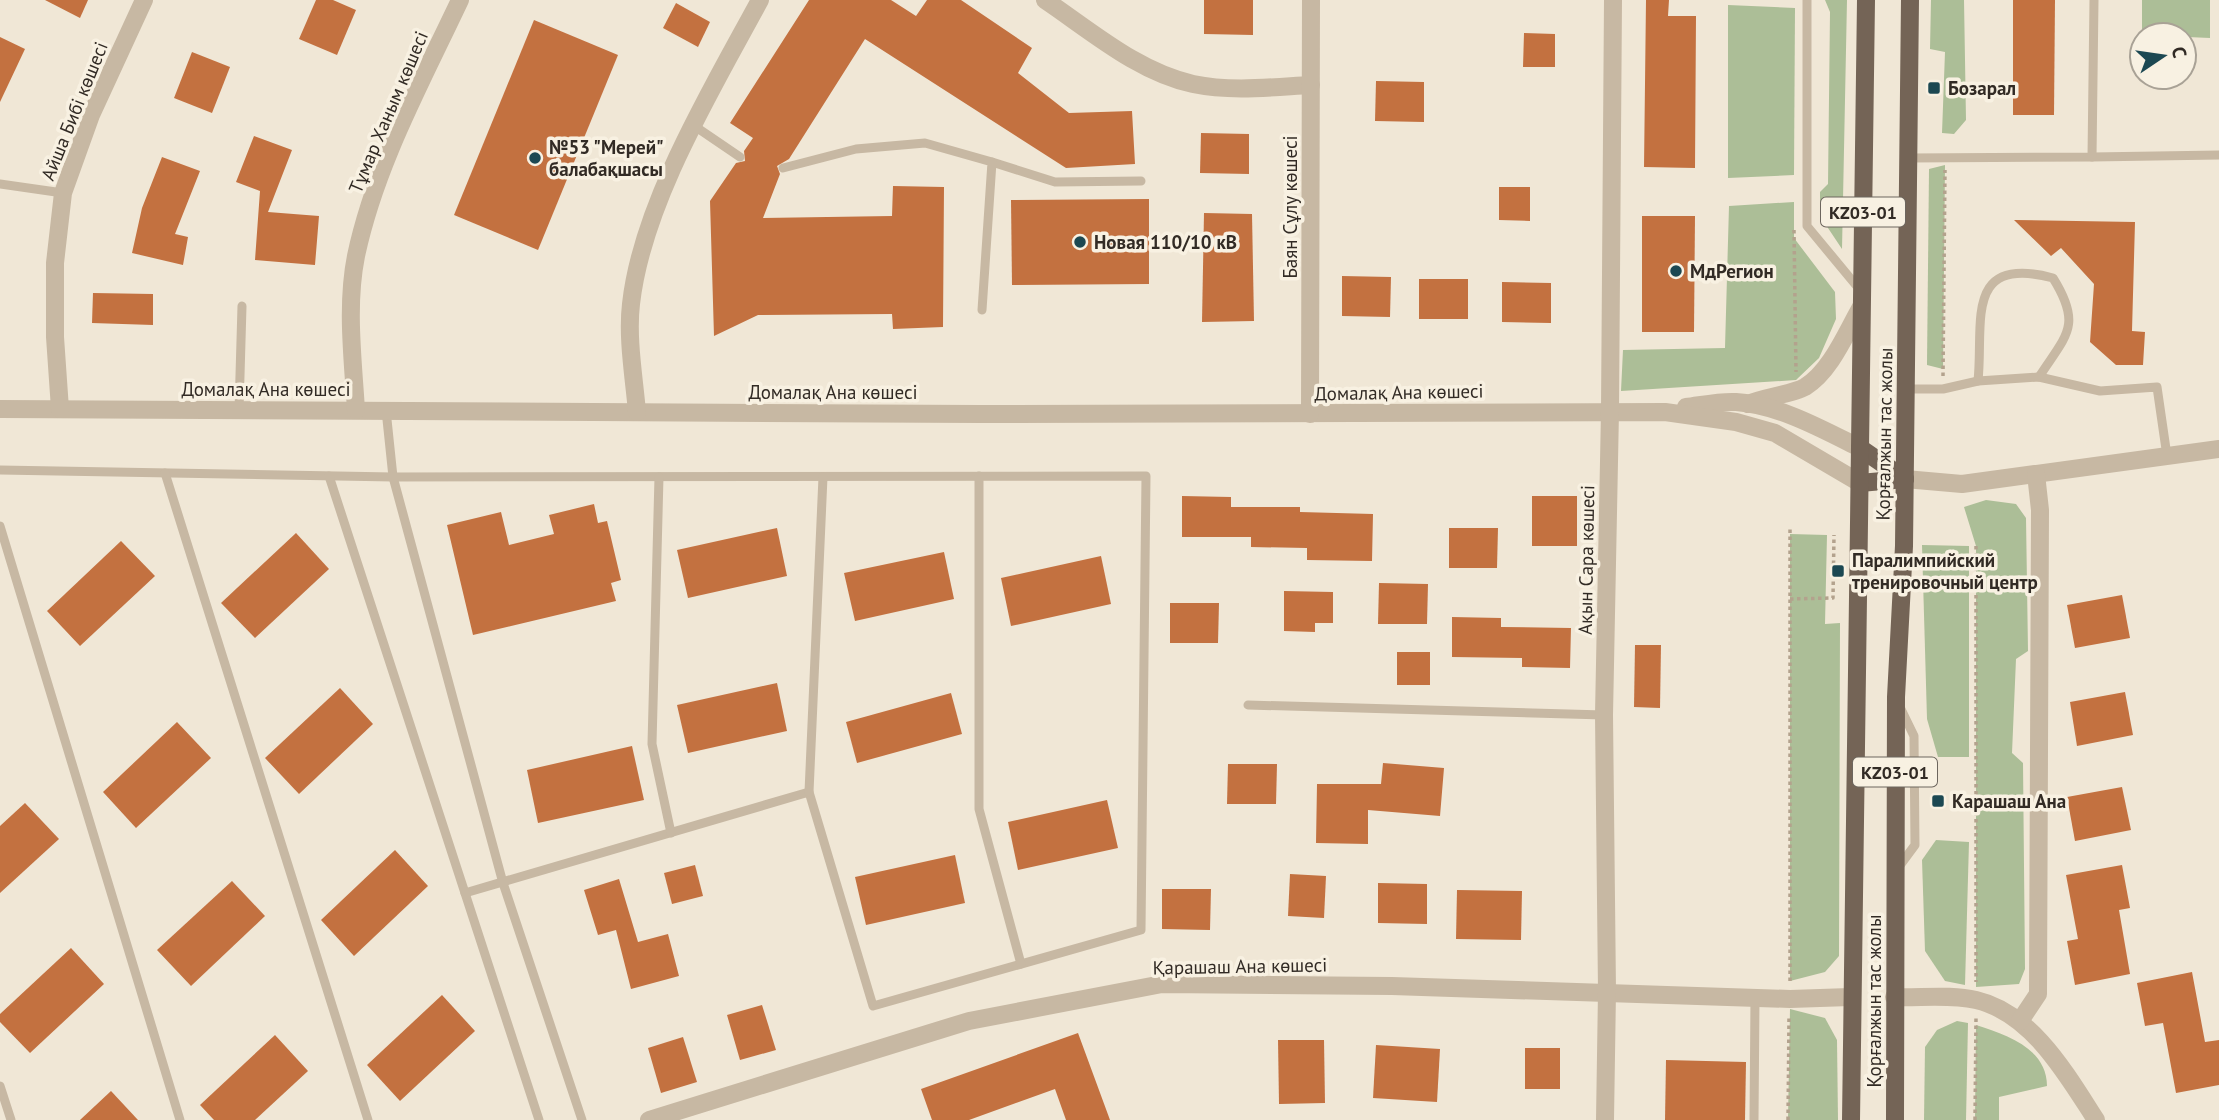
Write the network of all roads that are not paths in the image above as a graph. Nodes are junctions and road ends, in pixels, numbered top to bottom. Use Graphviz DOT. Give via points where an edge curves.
graph roads {
  1 [pos="144,0"];
  2 [pos="460,0"];
  3 [pos="760,0"];
  4 [pos="1045,0"];
  5 [pos="1311,0"];
  6 [pos="1613,0"];
  7 [pos="1807,0"];
  8 [pos="1866,0"];
  9 [pos="1910,0"];
  10 [pos="2094,0"];
  11 [pos="1311,85"];
  12 [pos="693,125"];
  13 [pos="2219,155"];
  14 [pos="740,157"];
  15 [pos="2092,157"];
  16 [pos="1909,158"];
  17 [pos="992,162"];
  18 [pos="783,168"];
  19 [pos="1141,181"];
  20 [pos="0,184"];
  21 [pos="63,193"];
  22 [pos="1861,299"];
  23 [pos="242,306"];
  24 [pos="982,310"];
  25 [pos="2039,377"];
  26 [pos="1978,381"];
  27 [pos="1906,389"];
  28 [pos="1748,404"];
  29 [pos="0,409"];
  30 [pos="60,409"];
  31 [pos="239,410"];
  32 [pos="356,410"];
  33 [pos="386,411"];
  34 [pos="1610,411"];
  35 [pos="636,412"];
  36 [pos="1665,412"];
  37 [pos="1310,414"];
  38 [pos="1860,448"];
  39 [pos="2219,449"];
  40 [pos="2168,458"];
  41 [pos="0,470"];
  42 [pos="165,473"];
  43 [pos="2036,474"];
  44 [pos="329,476"];
  45 [pos="393,477"];
  46 [pos="659,477"];
  47 [pos="823,477"];
  48 [pos="979,477"];
  49 [pos="1905,479"];
  50 [pos="1860,483"];
  51 [pos="0,526"];
  52 [pos="1248,705"];
  53 [pos="1604,715"];
  54 [pos="809,792"];
  55 [pos="671,832"];
  56 [pos="503,883"];
  57 [pos="465,892"];
  58 [pos="1021,964"];
  59 [pos="1607,991"];
  60 [pos="1850,997"];
  61 [pos="1755,998"];
  62 [pos="1894,998"];
  63 [pos="2020,1021"];
  64 [pos="0,1086"];
  65 [pos="10,1120"];
  66 [pos="180,1120"];
  67 [pos="368,1120"];
  68 [pos="539,1120"];
  69 [pos="582,1120"];
  70 [pos="649,1120"];
  71 [pos="1605,1120"];
  72 [pos="1754,1120"];
  73 [pos="1851,1120"];
  74 [pos="1895,1120"];
  75 [pos="2096,1120"];
  1 -- 21 [label="street, Айша Бибі көшесі" via="91,115"];
  2 -- 32 [label="street, Тұмар Ханым көшесі" via="401,124 371,202 356,258 351,310"];
  3 -- 12 [label="street"];
  4 -- 11 [label="street" via="1151,69 1194,84 1245,88"];
  5 -- 11 [label="street, Баян Сұлу көшесі"];
  6 -- 34 [label="street, Ақын Сара көшесі"];
  7 -- 22 [label="lane" via="1807,226"];
  8 -- 22 [label="main road, Қорғалжын тас жолы / KZ03-01"];
  9 -- 16 [label="main road, Қорғалжын тас жолы / KZ03-01"];
  10 -- 15 [label="lane"];
  11 -- 37 [label="street, Баян Сұлу көшесі"];
  12 -- 14 [label="lane"];
  12 -- 35 [label="street" via="640,250 630,307"];
  13 -- 15 [label="lane"];
  15 -- 16 [label="lane"];
  16 -- 27 [label="main road, Қорғалжын тас жолы / KZ03-01"];
  17 -- 18 [label="lane" via="925,143 856,149"];
  17 -- 19 [label="lane" via="1055,182"];
  17 -- 24 [label="lane"];
  20 -- 21 [label="lane"];
  21 -- 30 [label="street, Айша Бибі көшесі" via="55,275"];
  22 -- 28 [label="street" via="1819,375 1803,388"];
  22 -- 38 [label="main road, Қорғалжын тас жолы / KZ03-01"];
  23 -- 31 [label="lane"];
  25 -- 26 [label="lane"];
  25 -- 26 [label="lane" via="2064,342 2071,318 2053,278 2029,271 2004,275 1979,306"];
  25 -- 40 [label="lane" via="2100,391 2157,387"];
  26 -- 27 [label="lane" via="1943,389"];
  27 -- 49 [label="main road, Қорғалжын тас жолы / KZ03-01"];
  28 -- 36 [label="street, Домалақ Ана көшесі" via="1732,402"];
  28 -- 38 [label="street, Домалақ Ана көшесі" via="1804,422"];
  29 -- 30 [label="street, Домалақ Ана көшесі"];
  30 -- 31 [label="street, Домалақ Ана көшесі"];
  31 -- 32 [label="street, Домалақ Ана көшесі"];
  32 -- 33 [label="street, Домалақ Ана көшесі"];
  33 -- 35 [label="street, Домалақ Ана көшесі"];
  33 -- 45 [label="lane"];
  34 -- 36 [label="street, Домалақ Ана көшесі"];
  34 -- 37 [label="street, Домалақ Ана көшесі"];
  34 -- 53 [label="street, Ақын Сара көшесі"];
  35 -- 37 [label="street, Домалақ Ана көшесі"];
  36 -- 50 [label="street, Домалақ Ана көшесі" via="1775,433"];
  38 -- 49 [label="main road"];
  38 -- 50 [label="main road, Қорғалжын тас жолы / KZ03-01"];
  39 -- 40 [label="street"];
  40 -- 43 [label="street"];
  41 -- 42 [label="lane"];
  42 -- 44 [label="lane"];
  42 -- 67 [label="lane"];
  43 -- 49 [label="street" via="1962,484"];
  43 -- 63 [label="street" via="2040,510 2038,994"];
  44 -- 45 [label="lane"];
  44 -- 57 [label="lane"];
  45 -- 46 [label="lane"];
  45 -- 56 [label="lane"];
  46 -- 47 [label="lane"];
  46 -- 55 [label="lane" via="652,744"];
  47 -- 48 [label="lane"];
  47 -- 54 [label="lane"];
  48 -- 58 [label="lane" via="979,809"];
  48 -- 58 [label="lane" via="1146,476 1141,930"];
  49 -- 50 [label="main road"];
  49 -- 62 [label="main road, Қорғалжын тас жолы / KZ03-01" via="1896,697"];
  50 -- 60 [label="main road, Қорғалжын тас жолы / KZ03-01"];
  51 -- 66 [label="lane"];
  52 -- 53 [label="lane"];
  53 -- 59 [label="street, Ақын Сара көшесі"];
  54 -- 55 [label="lane"];
  54 -- 58 [label="lane" via="873,1006"];
  55 -- 56 [label="lane"];
  56 -- 57 [label="lane"];
  56 -- 69 [label="lane"];
  57 -- 68 [label="lane"];
  59 -- 61 [label="street, Қарашаш Ана көшесі"];
  59 -- 70 [label="street, Қарашаш Ана көшесі" via="1162,984 969,1021"];
  59 -- 71 [label="street, Ақын Сара көшесі"];
  60 -- 61 [label="street, Қарашаш Ана көшесі"];
  60 -- 73 [label="main road, Қорғалжын тас жолы / KZ03-01"];
  61 -- 72 [label="lane"];
  62 -- 63 [label="street" via="1976,1000"];
  62 -- 74 [label="main road, Қорғалжын тас жолы / KZ03-01"];
  63 -- 75 [label="street" via="2068,1076"];
  64 -- 65 [label="lane"];
}
